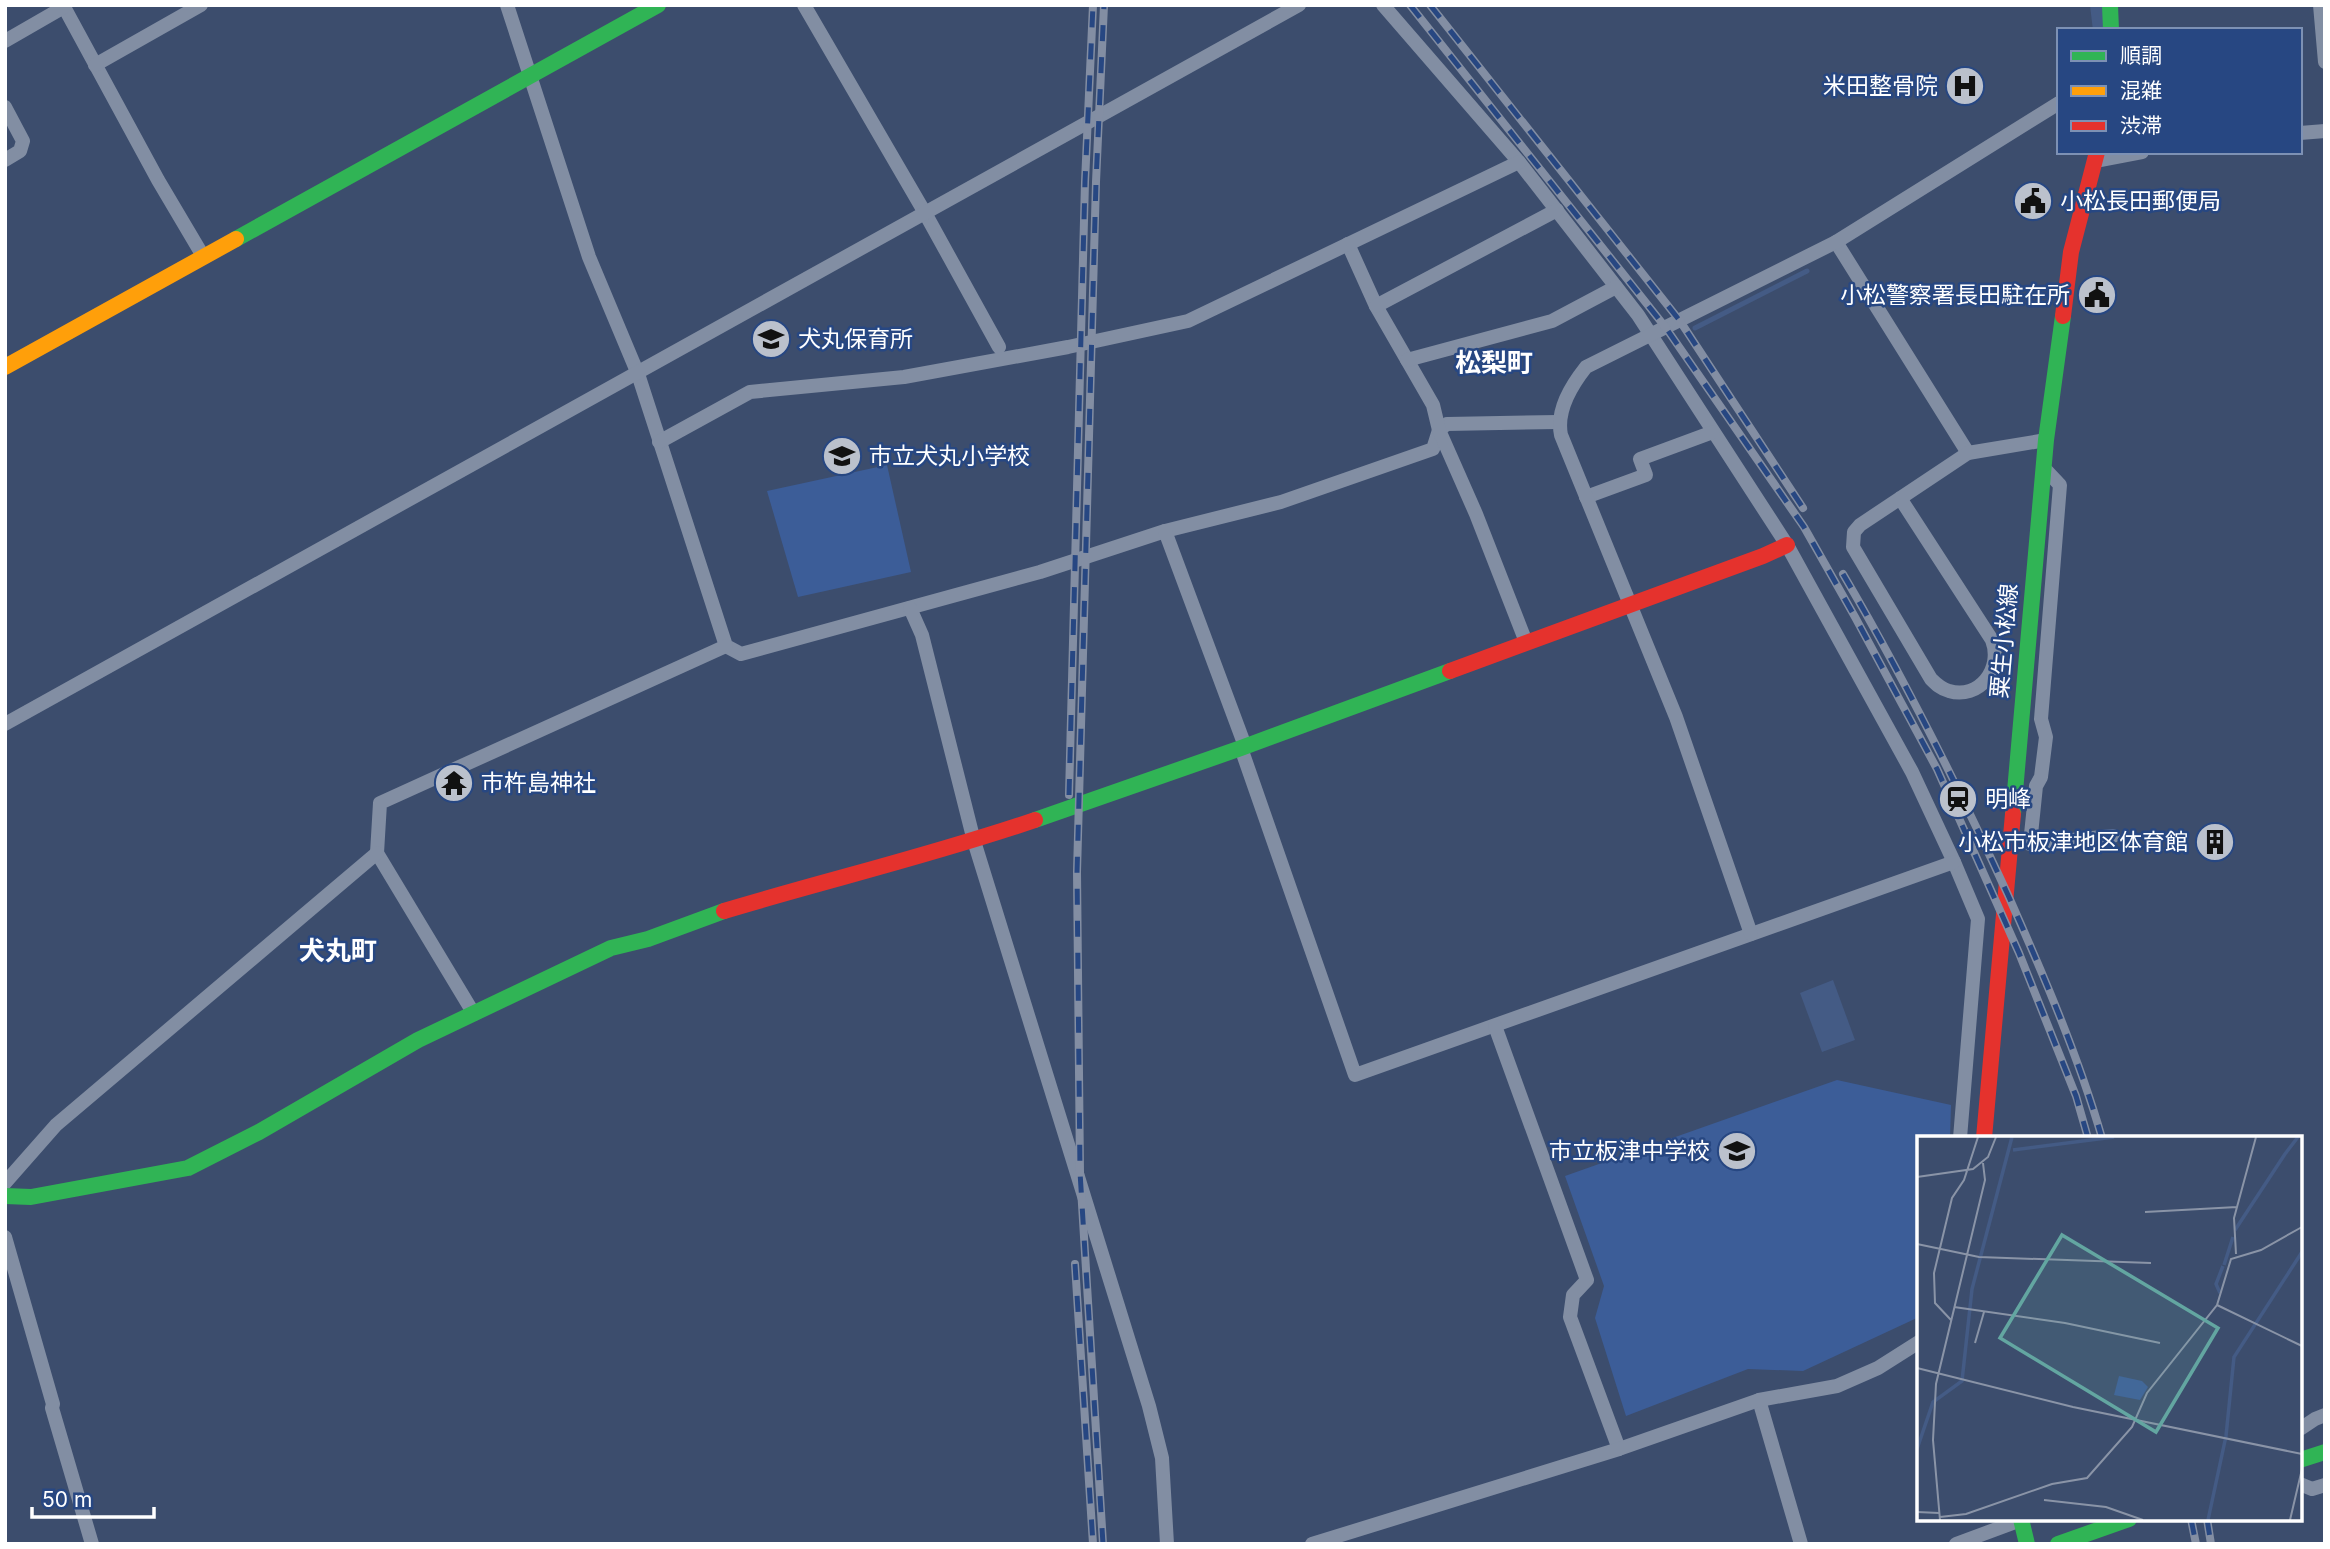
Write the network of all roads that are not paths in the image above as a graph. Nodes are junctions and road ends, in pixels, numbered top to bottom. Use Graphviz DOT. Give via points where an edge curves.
graph roads {
  1 [pos="201,5"];
  2 [pos="508,5"];
  3 [pos="658,5"];
  4 [pos="804,5"];
  5 [pos="1299,5"];
  6 [pos="1383,5"];
  7 [pos="2110,5"];
  8 [pos="2320,5"];
  9 [pos="63,6"];
  10 [pos="2111,28"];
  11 [pos="5,41"];
  12 [pos="2325,62"];
  13 [pos="95,65"];
  14 [pos="532,77"];
  15 [pos="2057,104"];
  16 [pos="5,107"];
  17 [pos="2325,131"];
  18 [pos="2302,133"];
  19 [pos="2124,154"];
  20 [pos="2096,157"];
  21 [pos="5,160"];
  22 [pos="1520,162"];
  23 [pos="1557,210"];
  24 [pos="925,213"];
  25 [pos="1836,242"];
  26 [pos="1348,244"];
  27 [pos="203,256"];
  28 [pos="1616,287"];
  29 [pos="1376,306"];
  30 [pos="1650,336"];
  31 [pos="999,347"];
  32 [pos="1407,360"];
  33 [pos="5,367"];
  34 [pos="638,374"];
  35 [pos="1558,422"];
  36 [pos="1439,429"];
  37 [pos="1713,432"];
  38 [pos="2046,440"];
  39 [pos="659,442"];
  40 [pos="1968,453"];
  41 [pos="2043,467"];
  42 [pos="1586,497"];
  43 [pos="1900,498"];
  44 [pos="1165,531"];
  45 [pos="1787,545"];
  46 [pos="1631,605"];
  47 [pos="911,608"];
  48 [pos="1526,642"];
  49 [pos="726,646"];
  50 [pos="5,724"];
  51 [pos="1243,747"];
  52 [pos="2113,836"];
  53 [pos="974,841"];
  54 [pos="377,853"];
  55 [pos="1954,862"];
  56 [pos="1751,934"];
  57 [pos="474,1014"];
  58 [pos="1495,1026"];
  59 [pos="1960,1136"];
  60 [pos="1984,1136"];
  61 [pos="5,1183"];
  62 [pos="5,1196"];
  63 [pos="5,1237"];
  64 [pos="1917,1343"];
  65 [pos="1759,1400"];
  66 [pos="2325,1415"];
  67 [pos="2302,1428"];
  68 [pos="1619,1449"];
  69 [pos="2325,1452"];
  70 [pos="2302,1459"];
  71 [pos="2302,1485"];
  72 [pos="2325,1485"];
  73 [pos="2018,1521"];
  74 [pos="2021,1521"];
  75 [pos="2123,1521"];
  76 [pos="92,1544"];
  77 [pos="1167,1544"];
  78 [pos="1312,1544"];
  79 [pos="1801,1544"];
  80 [pos="1956,1544"];
  81 [pos="2027,1544"];
  82 [pos="2058,1544"];
  1 -- 13 [label="street"];
  2 -- 14 [label="street"];
  3 -- 14 [label="street"];
  4 -- 24 [label="street"];
  5 -- 24 [label="street"];
  6 -- 22 [label="street"];
  7 -- 10 [label="street"];
  8 -- 12 [label="street"];
  9 -- 11 [label="street"];
  9 -- 13 [label="street"];
  13 -- 27 [label="street"];
  14 -- 27 [label="street"];
  14 -- 34 [label="street" via="589,257"];
  15 -- 25 [label="street"];
  16 -- 21 [label="street" via="23,141 20,151"];
  17 -- 18 [label="street"];
  19 -- 20 [label="street"];
  20 -- 38 [label="street, 粟生小松線" via="2071,252"];
  22 -- 23 [label="street"];
  22 -- 26 [label="street"];
  23 -- 28 [label="street"];
  23 -- 29 [label="street"];
  24 -- 31 [label="street"];
  24 -- 34 [label="street"];
  25 -- 30 [label="street"];
  25 -- 40 [label="street"];
  26 -- 29 [label="street"];
  26 -- 39 [label="street" via="1188,321 904,377 750,392"];
  27 -- 33 [label="street"];
  28 -- 30 [label="street"];
  28 -- 32 [label="street" via="1552,321"];
  29 -- 32 [label="street"];
  30 -- 35 [label="street" via="1586,367 1571,387"];
  30 -- 37 [label="street"];
  32 -- 36 [label="street" via="1433,405"];
  34 -- 39 [label="street"];
  34 -- 50 [label="street"];
  35 -- 36 [label="street" via="1447,424"];
  35 -- 42 [label="street"];
  36 -- 44 [label="street" via="1433,449 1281,502"];
  36 -- 48 [label="street"];
  37 -- 42 [label="street" via="1640,459 1646,475"];
  37 -- 45 [label="street"];
  38 -- 40 [label="street"];
  38 -- 41 [label="street, 粟生小松線"];
  39 -- 49 [label="street"];
  40 -- 43 [label="street"];
  41 -- 52 [label="street" via="2060,485 2040,719 2046,737 2030,844"];
  41 -- 60 [label="street, 粟生小松線"];
  42 -- 46 [label="street"];
  43 -- 43 [label="street" via="1997,652 1990,676 1966,692 1951,692 1931,679 1853,547 1854,532 1860,525"];
  44 -- 47 [label="street"];
  44 -- 51 [label="street"];
  45 -- 46 [label="street"];
  45 -- 55 [label="street" via="1912,772"];
  46 -- 48 [label="street"];
  46 -- 56 [label="street" via="1676,717"];
  47 -- 49 [label="street" via="741,654"];
  47 -- 53 [label="street" via="922,635"];
  48 -- 51 [label="street"];
  49 -- 54 [label="street" via="380,803"];
  51 -- 53 [label="street"];
  51 -- 58 [label="street" via="1355,1075"];
  53 -- 57 [label="street" via="797,889 611,948"];
  53 -- 77 [label="street" via="1149,1406 1162,1458"];
  54 -- 57 [label="street"];
  54 -- 61 [label="street" via="56,1125"];
  55 -- 56 [label="street"];
  55 -- 59 [label="street" via="1978,919"];
  56 -- 58 [label="street"];
  57 -- 62 [label="street" via="418,1040 260,1132 188,1168 31,1197"];
  58 -- 68 [label="street" via="1587,1280 1573,1295 1570,1317"];
  63 -- 76 [label="street"];
  64 -- 65 [label="street" via="1837,1386"];
  65 -- 68 [label="street"];
  65 -- 79 [label="street"];
  66 -- 67 [label="street"];
  68 -- 78 [label="street"];
  69 -- 70 [label="street"];
  71 -- 72 [label="street" via="2312,1489"];
  73 -- 80 [label="street"];
  74 -- 81 [label="street"];
  75 -- 82 [label="street"];
}
